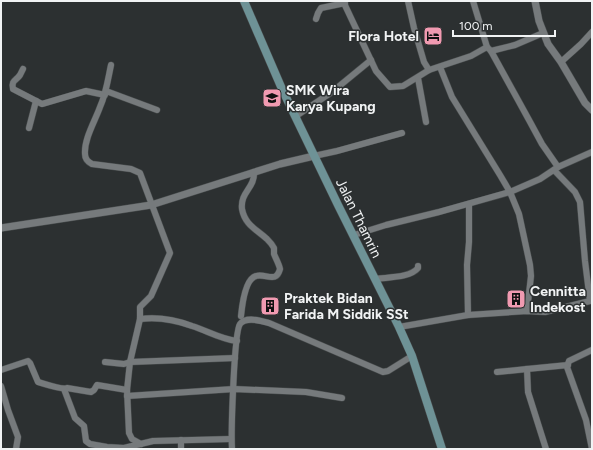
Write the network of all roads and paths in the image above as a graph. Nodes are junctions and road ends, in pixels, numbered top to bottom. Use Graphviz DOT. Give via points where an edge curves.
graph roads {
  1 [pos="244,1"];
  2 [pos="408,1"];
  3 [pos="473,1"];
  4 [pos="535,1"];
  5 [pos="344,2"];
  6 [pos="316,19"];
  7 [pos="592,32"];
  8 [pos="543,33"];
  9 [pos="489,49"];
  10 [pos="371,60"];
  11 [pos="561,62"];
  12 [pos="111,65"];
  13 [pos="440,67"];
  14 [pos="22,69"];
  15 [pos="429,70"];
  16 [pos="418,78"];
  17 [pos="105,93"];
  18 [pos="36,101"];
  19 [pos="157,110"];
  20 [pos="592,110"];
  21 [pos="296,116"];
  22 [pos="426,122"];
  23 [pos="29,128"];
  24 [pos="402,133"];
  25 [pos="592,152"];
  26 [pos="314,156"];
  27 [pos="556,168"];
  28 [pos="254,172"];
  29 [pos="510,192"];
  30 [pos="469,204"];
  31 [pos="151,205"];
  32 [pos="1,228"];
  33 [pos="354,236"];
  34 [pos="418,266"];
  35 [pos="375,279"];
  36 [pos="591,301"];
  37 [pos="527,312"];
  38 [pos="468,315"];
  39 [pos="241,316"];
  40 [pos="140,319"];
  41 [pos="399,327"];
  42 [pos="237,341"];
  43 [pos="592,350"];
  44 [pos="412,356"];
  45 [pos="235,358"];
  46 [pos="105,362"];
  47 [pos="130,362"];
  48 [pos="568,365"];
  49 [pos="527,369"];
  50 [pos="1,370"];
  51 [pos="497,372"];
  52 [pos="1,386"];
  53 [pos="64,389"];
  54 [pos="234,389"];
  55 [pos="127,393"];
  56 [pos="342,398"];
  57 [pos="231,439"];
  58 [pos="181,440"];
  59 [pos="141,446"];
  60 [pos="16,449"];
  61 [pos="180,449"];
  62 [pos="232,449"];
  63 [pos="442,449"];
  64 [pos="546,449"];
  65 [pos="592,449"];
  1 -- 21 [label="main road, Jalan Thamrin"];
  2 -- 15 [label="street" via="424,62"];
  3 -- 9 [label="street"];
  4 -- 8 [label="street"];
  5 -- 6 [label="street" via="321,8"];
  5 -- 10 [label="street"];
  7 -- 11 [label="street"];
  8 -- 9 [label="street" via="515,45"];
  8 -- 11 [label="street"];
  9 -- 13 [label="street"];
  9 -- 27 [label="street"];
  10 -- 16 [label="street" via="381,78 390,86 403,86"];
  10 -- 21 [label="street" via="332,92"];
  11 -- 20 [label="street" via="585,103"];
  12 -- 17 [label="street"];
  13 -- 15 [label="street"];
  13 -- 29 [label="street" via="452,96"];
  14 -- 18 [label="street" via="12,88"];
  15 -- 16 [label="street"];
  16 -- 22 [label="street"];
  17 -- 18 [label="street" via="86,91 44,104"];
  17 -- 19 [label="street"];
  17 -- 31 [label="street" via="90,132 85,152 86,159 92,164 131,169 140,173"];
  18 -- 23 [label="street"];
  21 -- 26 [label="main road, Jalan Thamrin"];
  24 -- 26 [label="street"];
  25 -- 27 [label="street"];
  26 -- 28 [label="street"];
  26 -- 33 [label="main road, Jalan Thamrin"];
  27 -- 29 [label="street" via="540,179"];
  27 -- 36 [label="street" via="580,202"];
  28 -- 31 [label="street"];
  28 -- 39 [label="street" via="254,181 245,194 243,211 246,221 274,248 280,269 273,277 259,275 252,278 245,290"];
  29 -- 30 [label="street"];
  29 -- 37 [label="street" via="519,214 530,265"];
  30 -- 33 [label="street" via="386,225"];
  30 -- 38 [label="street"];
  31 -- 32 [label="street"];
  31 -- 40 [label="street" via="170,255 151,296 140,307"];
  33 -- 35 [label="main road, Jalan Thamrin"];
  34 -- 35 [label="street" via="417,271 411,274"];
  35 -- 41 [label="main road, Jalan Thamrin"];
  36 -- 37 [label="street" via="545,312"];
  37 -- 38 [label="street"];
  38 -- 41 [label="street"];
  40 -- 42 [label="street" via="180,322"];
  40 -- 47 [label="street"];
  41 -- 44 [label="main road, Jalan Thamrin"];
  42 -- 44 [label="street" via="239,325 250,320 269,323 383,372"];
  42 -- 45 [label="street"];
  43 -- 48 [label="street" via="569,361"];
  44 -- 63 [label="main road, Jalan Thamrin"];
  45 -- 47 [label="street"];
  45 -- 54 [label="street"];
  46 -- 47 [label="street"];
  47 -- 55 [label="street"];
  48 -- 49 [label="street"];
  48 -- 65 [label="street" via="586,420"];
  49 -- 51 [label="street"];
  49 -- 64 [label="street" via="528,392"];
  50 -- 53 [label="street" via="28,361 37,382"];
  52 -- 60 [label="street" via="18,437"];
  53 -- 55 [label="street" via="91,392 97,385"];
  53 -- 59 [label="street" via="75,418 84,426 86,441 90,444 124,448"];
  54 -- 55 [label="street"];
  54 -- 56 [label="street" via="306,392"];
  54 -- 57 [label="street"];
  55 -- 59 [label="street" via="129,433"];
  57 -- 58 [label="street"];
  57 -- 62 [label="street"];
  58 -- 59 [label="street" via="153,440"];
  58 -- 61 [label="street"];
}
